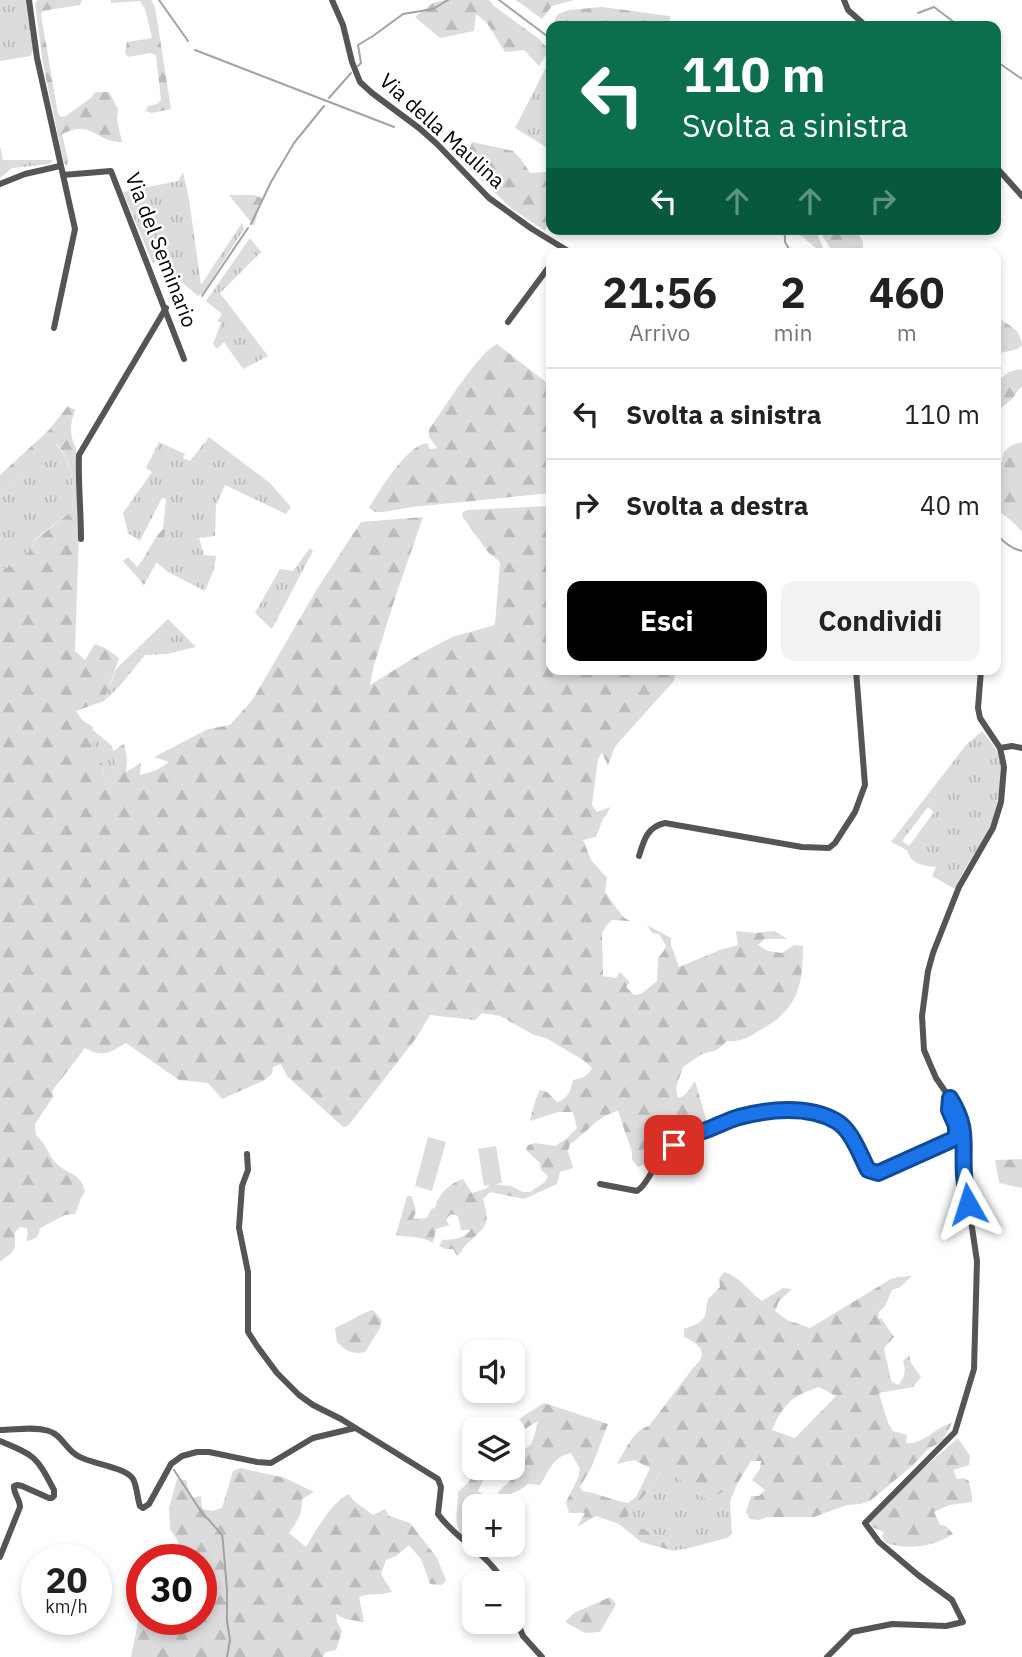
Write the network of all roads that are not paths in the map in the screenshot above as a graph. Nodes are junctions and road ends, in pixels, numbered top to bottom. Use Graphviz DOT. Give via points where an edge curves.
graph roads {
  1 [pos="29,0"];
  2 [pos="332,0"];
  3 [pos="844,0"];
  4 [pos="860,21"];
  5 [pos="60,166"];
  6 [pos="1001,173"];
  7 [pos="62,176"];
  8 [pos="0,184"];
  9 [pos="1022,197"];
  10 [pos="557,248"];
  11 [pos="546,271"];
  12 [pos="166,308"];
  13 [pos="508,323"];
  14 [pos="54,328"];
  15 [pos="184,359"];
  16 [pos="81,538"];
  17 [pos="856,675"];
  18 [pos="981,675"];
  19 [pos="1000,748"];
  20 [pos="1022,748"];
  21 [pos="639,856"];
  22 [pos="950,1098"];
  23 [pos="247,1154"];
  24 [pos="600,1184"];
  25 [pos="355,1427"];
  26 [pos="0,1430"];
  27 [pos="0,1441"];
  28 [pos="0,1557"];
  29 [pos="497,1571"];
  30 [pos="522,1634"];
  31 [pos="542,1657"];
  32 [pos="827,1657"];
  1 -- 5 [label="street"];
  2 -- 10 [label="street, Via della Maulina" via="360,82 437,144 489,198"];
  3 -- 4 [label="street"];
  5 -- 7 [label="street"];
  5 -- 8 [label="street"];
  6 -- 9 [label="street"];
  7 -- 12 [label="street, Via del Seminario" via="111,171"];
  7 -- 14 [label="street" via="75,229"];
  11 -- 13 [label="street"];
  12 -- 15 [label="street, Via del Seminario"];
  12 -- 16 [label="street" via="79,454"];
  17 -- 21 [label="street" via="864,785 855,812 829,848 665,823 647,834"];
  18 -- 19 [label="street" via="980,718"];
  19 -- 20 [label="street"];
  19 -- 22 [label="street" via="1004,767 1001,802 993,828 954,898 933,953 924,996 923,1050"];
  22 -- 24 [label="street" via="956,1138 878,1173 868,1170 837,1121 816,1113 778,1110 739,1117 681,1140 636,1191"];
  22 -- 32 [label="street" via="965,1136 964,1174 977,1261 974,1369 955,1432 865,1524 879,1542 952,1600 963,1622 946,1626 892,1624 852,1632"];
  23 -- 25 [label="street" via="239,1228 248,1272 248,1332 299,1395"];
  25 -- 26 [label="street" via="313,1438 271,1463 209,1452 182,1456 171,1464 143,1508 127,1473 76,1456 50,1432"];
  25 -- 29 [label="street" via="438,1479 442,1487 438,1514"];
  27 -- 28 [label="street" via="38,1461 54,1490 52,1498 14,1486 20,1507"];
  30 -- 31 [label="street"];
}
